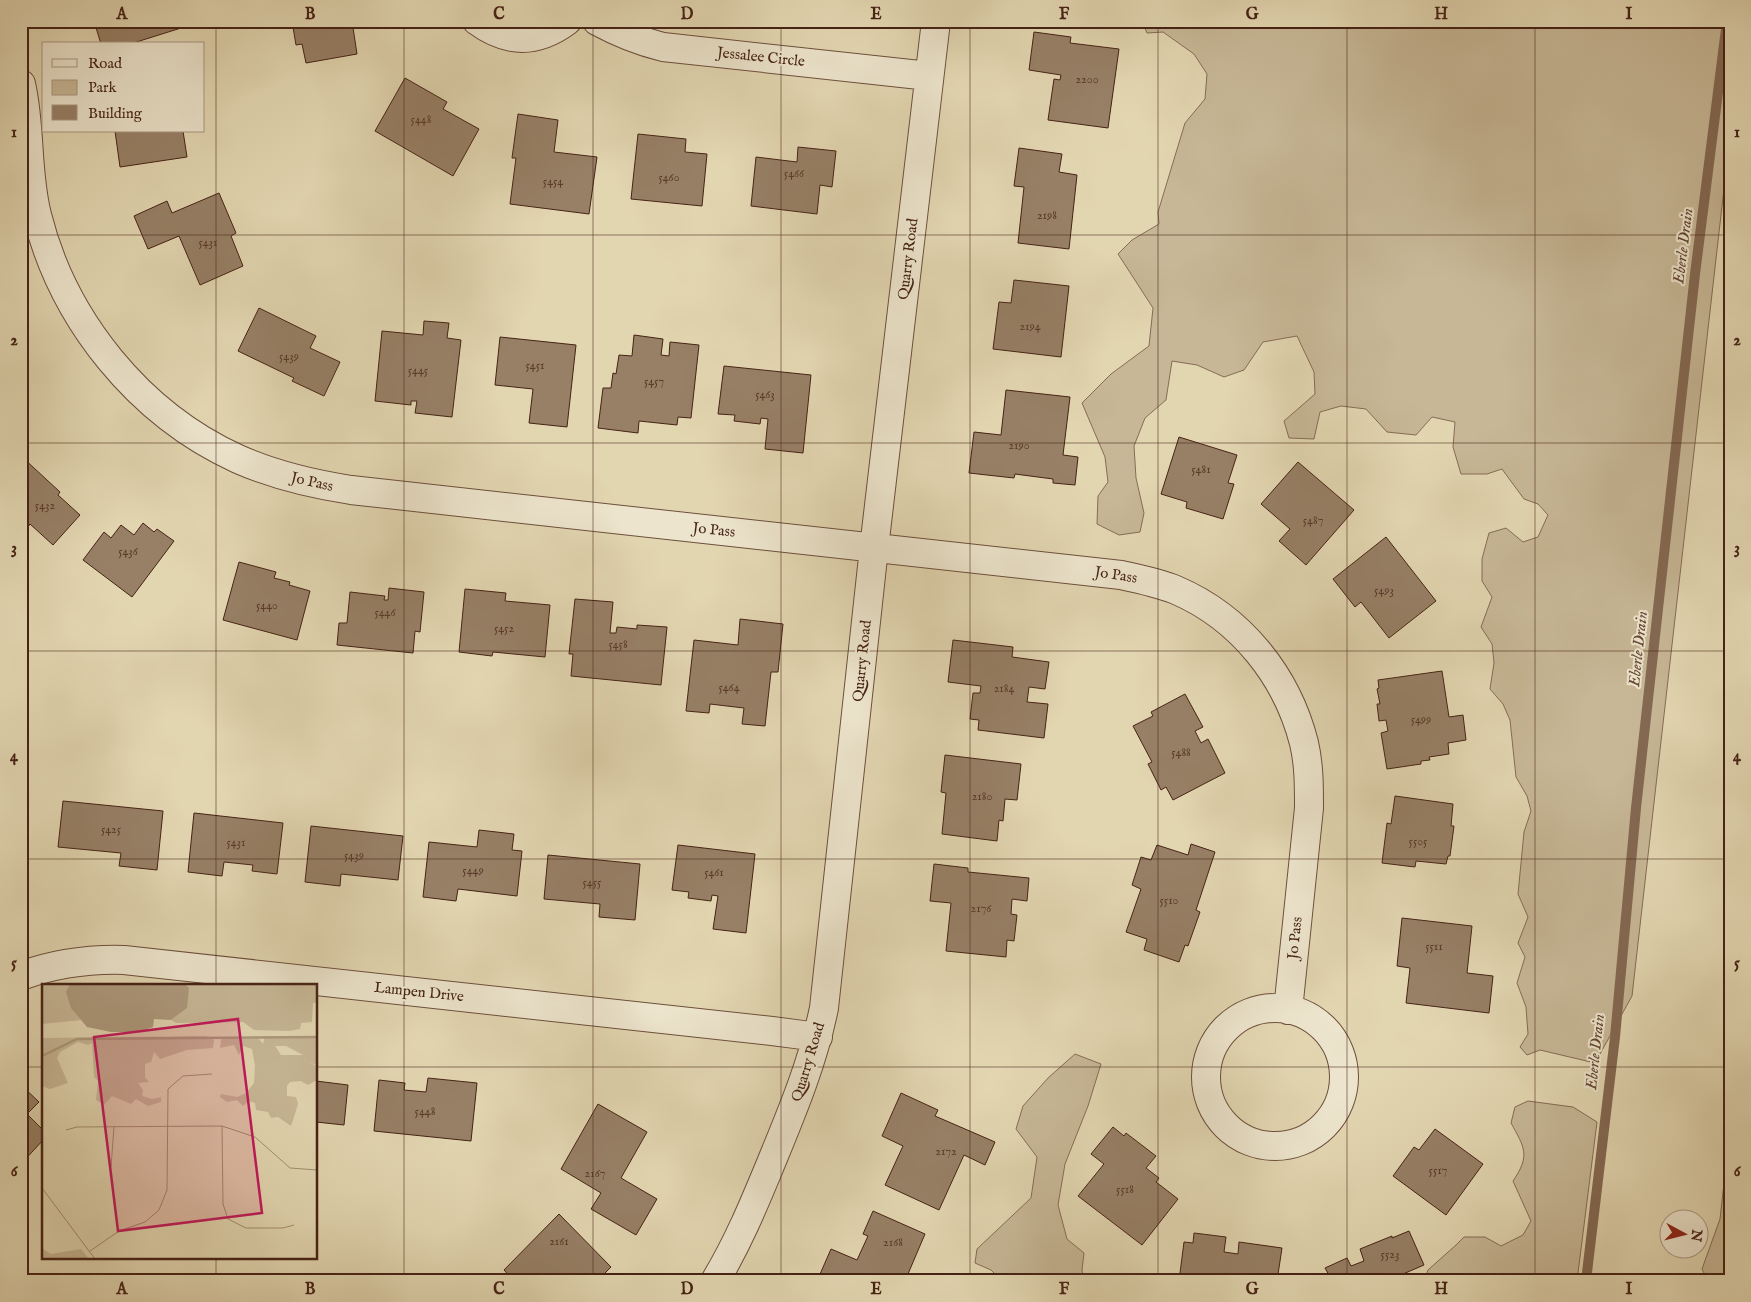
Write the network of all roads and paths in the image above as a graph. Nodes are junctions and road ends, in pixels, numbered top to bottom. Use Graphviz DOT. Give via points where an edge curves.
graph roads {
  1 [pos="477,21"];
  2 [pos="567,21"];
  3 [pos="597,21"];
  4 [pos="936,21"];
  5 [pos="930,76"];
  6 [pos="21,84"];
  7 [pos="874,548"];
  8 [pos="21,976"];
  9 [pos="1288,1010"];
  10 [pos="818,1038"];
  11 [pos="715,1281"];
  1 -- 2 [label="street" via="491,32 510,38 530,38 549,33"];
  3 -- 5 [label="street, Jessalee Circle" via="639,41 663,46"];
  4 -- 5 [label="street, Quarry Road"];
  5 -- 7 [label="street, Quarry Road"];
  6 -- 7 [label="street, Jo Pass" via="28,133 29,175 37,215 49,255 66,293 112,362 170,418 203,440 274,473 341,489"];
  7 -- 9 [label="street, Jo Pass" via="1121,575 1149,581 1202,603 1247,638 1266,660 1295,713 1309,776 1309,808"];
  7 -- 10 [label="street, Quarry Road" via="828,979"];
  8 -- 10 [label="street, Lampen Drive" via="68,962 124,960"];
  9 -- 9 [label="street" via="1272,1008 1238,1019 1224,1030 1208,1062 1209,1098 1217,1114 1243,1139 1260,1145 1296,1143 1312,1136 1336,1109 1342,1092 1344,1074 1333,1040 1307,1016"];
  10 -- 11 [label="street, Quarry Road" via="792,1113 740,1238"];
}
